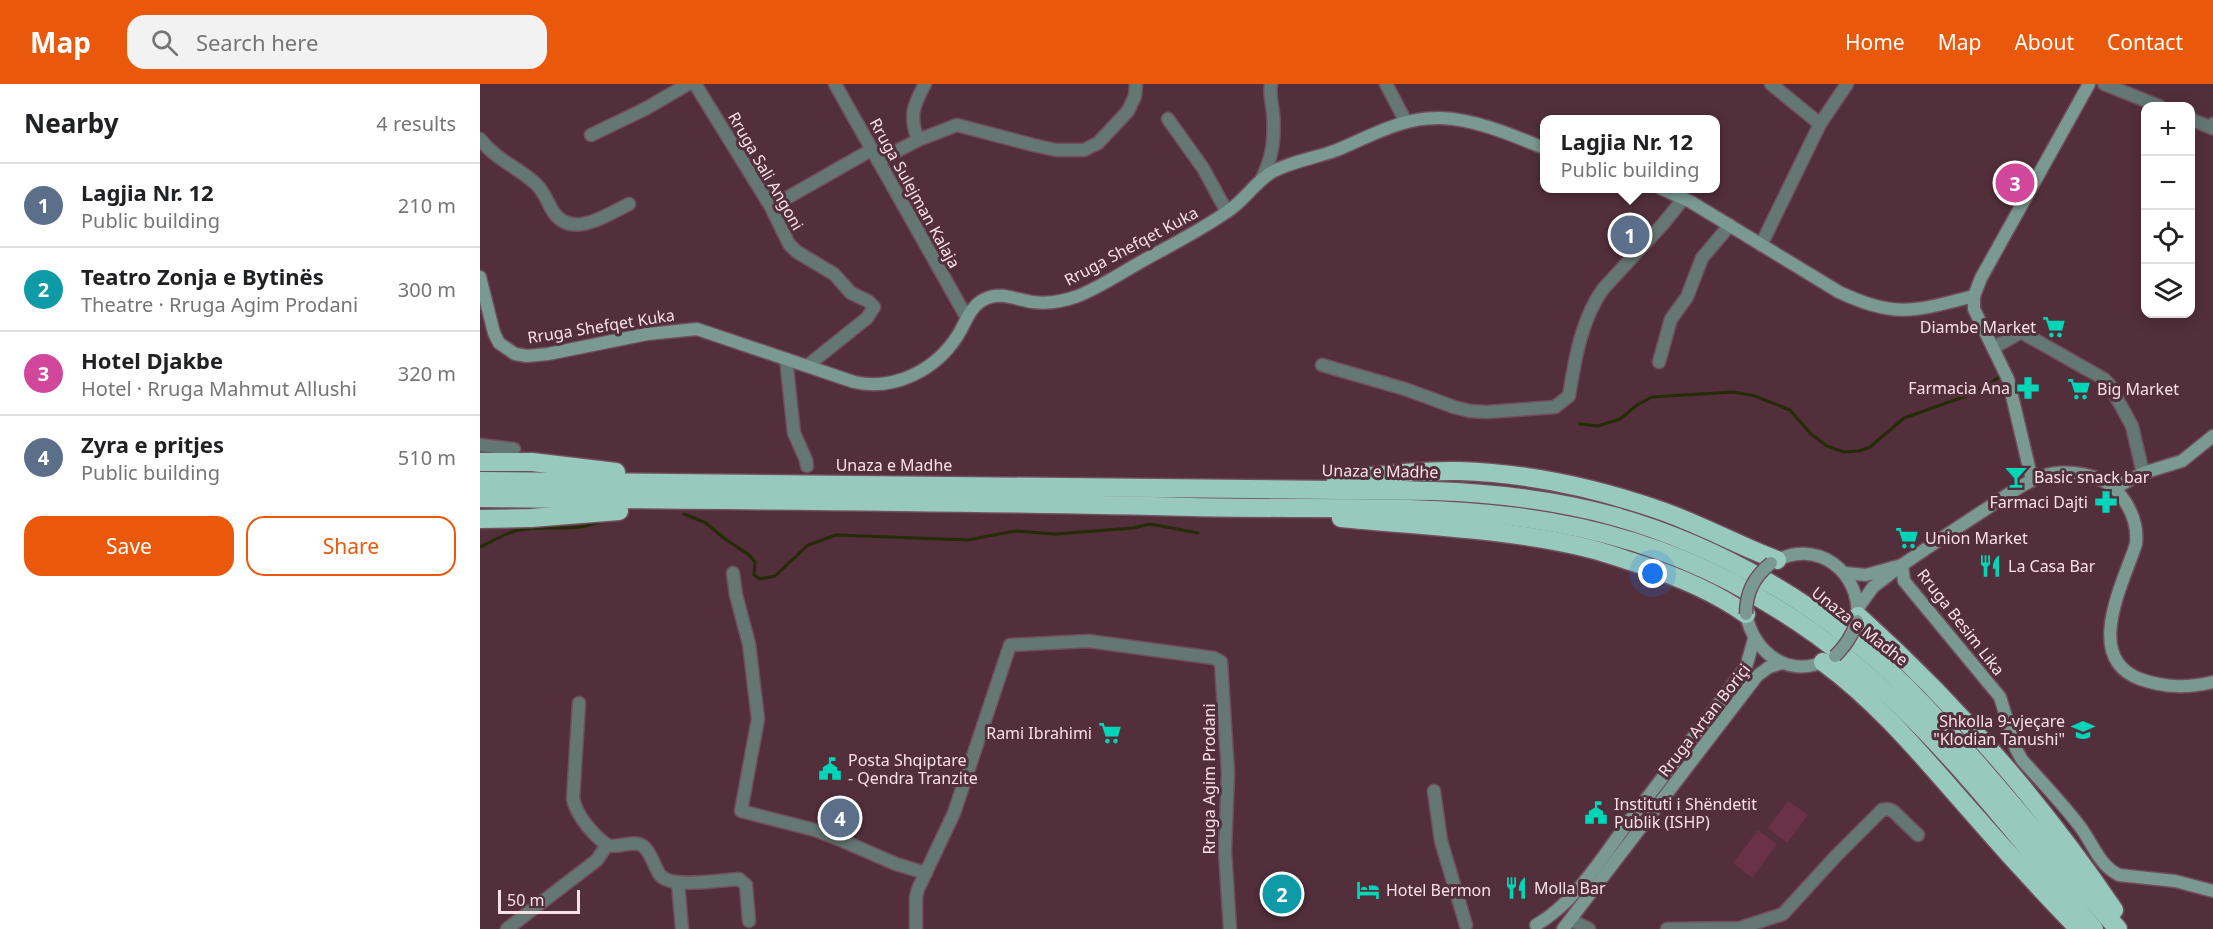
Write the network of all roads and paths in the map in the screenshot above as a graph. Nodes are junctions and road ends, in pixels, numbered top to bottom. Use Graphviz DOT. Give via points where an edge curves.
graph roads {
  1 [pos="688,84"];
  2 [pos="695,84"];
  3 [pos="835,84"];
  4 [pos="925,84"];
  5 [pos="1136,84"];
  6 [pos="1271,84"];
  7 [pos="1386,84"];
  8 [pos="1771,84"];
  9 [pos="1847,84"];
  10 [pos="2089,84"];
  11 [pos="2104,84"];
  12 [pos="2149,102"];
  13 [pos="1168,118"];
  14 [pos="2195,121"];
  15 [pos="1406,122"];
  16 [pos="1820,124"];
  17 [pos="2212,127"];
  18 [pos="591,135"];
  19 [pos="480,139"];
  20 [pos="918,140"];
  21 [pos="1540,146"];
  22 [pos="875,156"];
  23 [pos="1261,180"];
  24 [pos="1671,193"];
  25 [pos="1684,198"];
  26 [pos="629,204"];
  27 [pos="771,207"];
  28 [pos="1227,212"];
  29 [pos="1730,225"];
  30 [pos="1761,245"];
  31 [pos="480,278"];
  32 [pos="1974,296"];
  33 [pos="967,318"];
  34 [pos="1993,348"];
  35 [pos="786,359"];
  36 [pos="1659,362"];
  37 [pos="1322,365"];
  38 [pos="807,366"];
  39 [pos="2213,436"];
  40 [pos="480,445"];
  41 [pos="514,449"];
  42 [pos="480,462"];
  43 [pos="807,466"];
  44 [pos="2143,473"];
  45 [pos="2032,480"];
  46 [pos="480,481"];
  47 [pos="2115,488"];
  48 [pos="1251,489"];
  49 [pos="944,494"];
  50 [pos="480,498"];
  51 [pos="1246,509"];
  52 [pos="480,519"];
  53 [pos="1774,562"];
  54 [pos="1907,562"];
  55 [pos="733,573"];
  56 [pos="1845,573"];
  57 [pos="1746,614"];
  58 [pos="1858,615"];
  59 [pos="1754,639"];
  60 [pos="1823,662"];
  61 [pos="1782,663"];
  62 [pos="2213,682"];
  63 [pos="579,703"];
  64 [pos="1434,790"];
  65 [pos="1918,835"];
  66 [pos="607,845"];
  67 [pos="926,873"];
  68 [pos="678,883"];
  69 [pos="2213,891"];
  70 [pos="749,921"];
  71 [pos="1567,924"];
  72 [pos="1466,925"];
  73 [pos="1532,927"];
  74 [pos="507,929"];
  75 [pos="682,929"];
  76 [pos="916,929"];
  77 [pos="1230,929"];
  78 [pos="1552,929"];
  79 [pos="1589,929"];
  80 [pos="1667,929"];
  81 [pos="2079,929"];
  82 [pos="2094,929"];
  83 [pos="2118,929"];
  84 [pos="2127,929"];
  1 -- 18 [label="street"];
  2 -- 27 [label="street, Rruga Sali Angoni"];
  3 -- 22 [label="street, Rruga Sulejman Kalaja"];
  4 -- 20 [label="street" via="912,113"];
  5 -- 20 [label="street" via="1128,111 1098,143 1084,150 1056,150 957,125"];
  6 -- 23 [label="street" via="1274,139"];
  7 -- 15 [label="street"];
  8 -- 16 [label="street"];
  9 -- 16 [label="street"];
  10 -- 32 [label="street"];
  11 -- 12 [label="street"];
  13 -- 28 [label="street" via="1203,168"];
  14 -- 17 [label="street"];
  15 -- 21 [label="street, Rruga Shefqet Kuka" via="1458,120"];
  15 -- 23 [label="street, Rruga Shefqet Kuka" via="1282,168"];
  16 -- 30 [label="street"];
  19 -- 26 [label="street" via="503,162 538,186 555,215 571,225 581,225"];
  20 -- 22 [label="street"];
  22 -- 27 [label="street"];
  22 -- 33 [label="street, Rruga Sulejman Kalaja"];
  23 -- 28 [label="street, Rruga Shefqet Kuka"];
  24 -- 25 [label="street"];
  25 -- 29 [label="street"];
  25 -- 37 [label="street" via="1602,289 1589,311 1569,396 1555,407 1470,411"];
  27 -- 38 [label="street, Rruga Sali Angoni" via="797,252 834,274 851,293 874,307 867,318"];
  28 -- 33 [label="street, Rruga Shefqet Kuka" via="1079,296 1043,302 991,296 978,303"];
  29 -- 30 [label="street"];
  29 -- 36 [label="street" via="1702,258 1687,297 1671,319"];
  30 -- 32 [label="street" via="1839,292 1880,309 1911,310"];
  31 -- 35 [label="street, Rruga Shefqet Kuka" via="494,333 499,343 515,354 548,354 646,334 697,329"];
  32 -- 34 [label="street" via="1978,320"];
  33 -- 38 [label="street, Rruga Shefqet Kuka" via="956,338 934,362 893,383 867,385"];
  34 -- 44 [label="street" via="2021,332 2104,379 2132,426"];
  34 -- 45 [label="street" via="2008,379"];
  35 -- 38 [label="street, Rruga Shefqet Kuka"];
  35 -- 43 [label="street" via="794,433"];
  39 -- 44 [label="street" via="2182,461"];
  40 -- 41 [label="street"];
  42 -- 49 [label="highway" via="532,462 636,473 924,478"];
  44 -- 47 [label="street"];
  45 -- 47 [label="street" via="2072,473 2099,479"];
  45 -- 54 [label="street"];
  46 -- 49 [label="highway, Unaza e Madhe"];
  47 -- 62 [label="street" via="2128,505 2137,536 2111,619 2114,657 2129,675 2159,685 2175,688"];
  48 -- 49 [label="highway, Unaza e Madhe"];
  48 -- 53 [label="highway" via="1411,472 1509,475 1560,483 1660,510"];
  48 -- 83 [label="highway, Unaza e Madhe" via="1443,491 1547,501 1652,529 1738,566 1813,611 1904,685"];
  49 -- 50 [label="highway, Unaza e Madhe"];
  49 -- 51 [label="highway, Unaza e Madhe"];
  49 -- 52 [label="highway" via="928,511 638,510"];
  51 -- 57 [label="highway" via="1513,535 1590,549 1703,588"];
  51 -- 82 [label="highway, Unaza e Madhe" via="1432,508 1501,514 1546,520 1638,543 1694,564 1807,628 1886,693 1938,746"];
  53 -- 56 [label="street" via="1810,554"];
  53 -- 57 [label="street, Rruga Artan Boriçi, bridge" via="1754,581"];
  54 -- 56 [label="street" via="1866,575"];
  54 -- 58 [label="street" via="1873,587"];
  54 -- 69 [label="street, Rruga Besim Lika" via="1904,581 2000,697 2022,760 2079,825 2111,871"];
  55 -- 67 [label="street" via="749,644 758,719 741,811 815,830"];
  56 -- 58 [label="street" via="1856,592"];
  57 -- 59 [label="street, Rruga Artan Boriçi"];
  58 -- 60 [label="street, bridge" via="1845,646"];
  58 -- 84 [label="highway" via="1934,687 2007,769 2073,849"];
  59 -- 61 [label="street, Rruga Artan Boriçi"];
  59 -- 73 [label="street, Rruga Artan Boriçi" via="1743,670 1586,878 1561,909"];
  60 -- 61 [label="street" via="1802,666"];
  60 -- 81 [label="highway" via="1877,706 1908,738 2014,861"];
  61 -- 71 [label="street, Rruga Artan Boriçi" via="1757,676"];
  63 -- 66 [label="street" via="573,799 575,808"];
  64 -- 72 [label="street" via="1441,841"];
  65 -- 80 [label="street" via="1893,811 1882,810 1783,914 1740,928"];
  66 -- 68 [label="street" via="642,845 660,875"];
  66 -- 74 [label="street" via="597,860"];
  67 -- 76 [label="street" via="916,897"];
  67 -- 77 [label="street, Rruga Agim Prodani" via="958,803 1010,645 1088,641 1214,658 1221,662 1228,773 1225,851"];
  68 -- 70 [label="street" via="739,879 746,885"];
  68 -- 75 [label="street"];
  71 -- 79 [label="street"];
  73 -- 78 [label="street" via="1546,925"];
}
